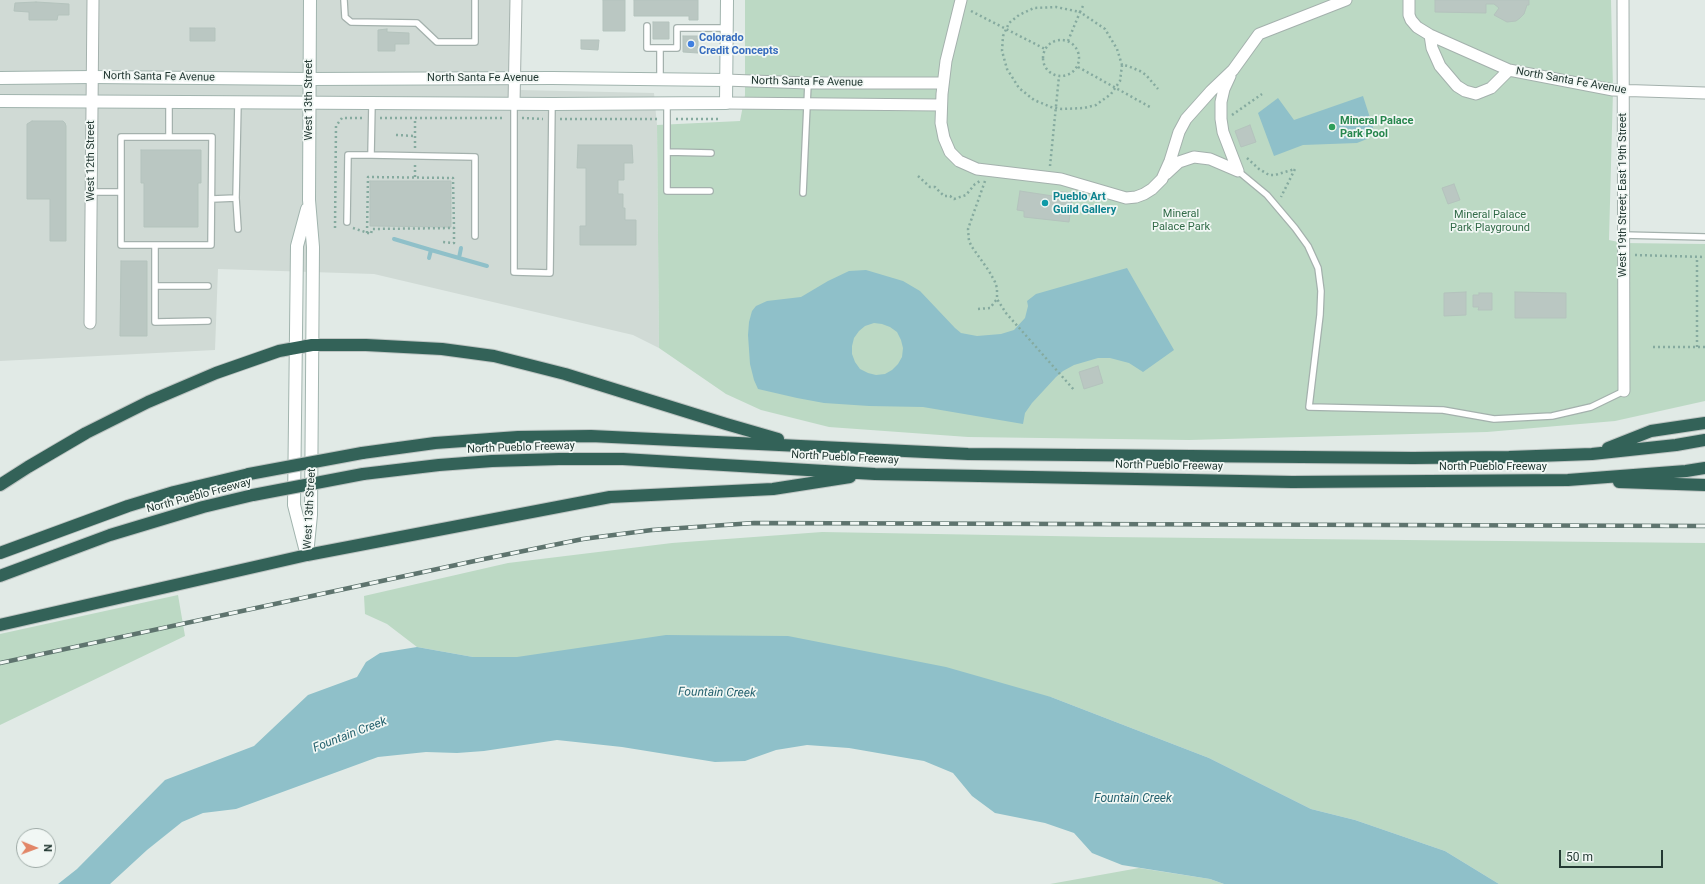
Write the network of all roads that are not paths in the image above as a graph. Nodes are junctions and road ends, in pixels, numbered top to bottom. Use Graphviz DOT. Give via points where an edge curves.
graph roads {
  1 [pos="93,0"];
  2 [pos="310,0"];
  3 [pos="344,0"];
  4 [pos="475,0"];
  5 [pos="516,0"];
  6 [pos="727,0"];
  7 [pos="1346,0"];
  8 [pos="1409,0"];
  9 [pos="1623,0"];
  10 [pos="960,2"];
  11 [pos="647,26"];
  12 [pos="726,28"];
  13 [pos="1430,35"];
  14 [pos="660,48"];
  15 [pos="1233,70"];
  16 [pos="1510,70"];
  17 [pos="92,76"];
  18 [pos="0,78"];
  19 [pos="514,78"];
  20 [pos="310,79"];
  21 [pos="660,79"];
  22 [pos="725,80"];
  23 [pos="808,83"];
  24 [pos="943,83"];
  25 [pos="1618,91"];
  26 [pos="1705,93"];
  27 [pos="91,100"];
  28 [pos="0,101"];
  29 [pos="169,101"];
  30 [pos="238,101"];
  31 [pos="309,102"];
  32 [pos="372,103"];
  33 [pos="667,103"];
  34 [pos="726,103"];
  35 [pos="807,103"];
  36 [pos="514,104"];
  37 [pos="552,104"];
  38 [pos="941,105"];
  39 [pos="169,137"];
  40 [pos="667,152"];
  41 [pos="711,153"];
  42 [pos="371,155"];
  43 [pos="1238,171"];
  44 [pos="1162,179"];
  45 [pos="710,191"];
  46 [pos="91,192"];
  47 [pos="121,192"];
  48 [pos="803,193"];
  49 [pos="236,198"];
  50 [pos="212,199"];
  51 [pos="309,200"];
  52 [pos="347,222"];
  53 [pos="238,229"];
  54 [pos="1623,235"];
  55 [pos="475,236"];
  56 [pos="1705,237"];
  57 [pos="155,244"];
  58 [pos="155,286"];
  59 [pos="208,286"];
  60 [pos="208,322"];
  61 [pos="90,323"];
  62 [pos="312,345"];
  63 [pos="295,348"];
  64 [pos="1624,391"];
  65 [pos="1705,423"];
  66 [pos="1705,440"];
  67 [pos="800,445"];
  68 [pos="1592,454"];
  69 [pos="1705,468"];
  70 [pos="875,474"];
  71 [pos="1568,480"];
  72 [pos="0,485"];
  73 [pos="1705,485"];
  74 [pos="0,553"];
  75 [pos="307,555"];
  76 [pos="0,576"];
  77 [pos="0,625"];
  1 -- 17 [label="street, West 12th Street"];
  2 -- 20 [label="main road, West 13th Street"];
  3 -- 4 [label="lane" via="345,17 351,22 417,23 437,42 475,42"];
  5 -- 19 [label="street"];
  6 -- 12 [label="main road"];
  7 -- 15 [label="street" via="1259,34"];
  8 -- 13 [label="street, North Santa Fe Avenue" via="1411,20"];
  9 -- 25 [label="street, West 19th Street; East 19th Street"];
  10 -- 24 [label="street"];
  11 -- 14 [label="lane" via="647,48"];
  12 -- 14 [label="lane" via="677,28 677,48"];
  12 -- 22 [label="main road"];
  13 -- 16 [label="street, North Santa Fe Avenue"];
  13 -- 16 [label="street, North Santa Fe Avenue" via="1432,48 1440,66 1457,86 1466,91 1476,94 1491,88"];
  14 -- 21 [label="lane"];
  15 -- 43 [label="street" via="1224,89 1221,119 1222,132"];
  15 -- 44 [label="street" via="1186,119"];
  16 -- 25 [label="street, North Santa Fe Avenue"];
  17 -- 18 [label="main road, North Santa Fe Avenue"];
  17 -- 20 [label="main road, North Santa Fe Avenue"];
  17 -- 27 [label="street, West 12th Street"];
  19 -- 20 [label="main road, North Santa Fe Avenue"];
  19 -- 21 [label="main road, North Santa Fe Avenue"];
  19 -- 36 [label="street"];
  20 -- 31 [label="main road, West 13th Street"];
  21 -- 22 [label="main road, North Santa Fe Avenue"];
  22 -- 23 [label="street, North Santa Fe Avenue"];
  22 -- 34 [label="main road"];
  23 -- 24 [label="street, North Santa Fe Avenue"];
  23 -- 35 [label="lane"];
  24 -- 38 [label="street"];
  25 -- 26 [label="street, North Santa Fe Avenue"];
  25 -- 54 [label="street, West 19th Street; East 19th Street"];
  27 -- 28 [label="main road, North Santa Fe Avenue"];
  27 -- 29 [label="main road, North Santa Fe Avenue"];
  27 -- 46 [label="street, West 12th Street"];
  29 -- 30 [label="main road, North Santa Fe Avenue"];
  29 -- 39 [label="lane"];
  30 -- 31 [label="main road, North Santa Fe Avenue"];
  30 -- 49 [label="lane"];
  31 -- 32 [label="main road, North Santa Fe Avenue"];
  31 -- 51 [label="main road, West 13th Street"];
  32 -- 36 [label="main road, North Santa Fe Avenue"];
  32 -- 42 [label="lane"];
  33 -- 34 [label="main road, North Santa Fe Avenue"];
  33 -- 37 [label="main road, North Santa Fe Avenue"];
  33 -- 40 [label="lane"];
  34 -- 35 [label="street, North Santa Fe Avenue"];
  35 -- 38 [label="street, North Santa Fe Avenue"];
  35 -- 48 [label="lane"];
  36 -- 37 [label="main road, North Santa Fe Avenue"];
  36 -- 37 [label="lane" via="514,272 550,273"];
  38 -- 44 [label="street" via="944,138 950,152 959,161 977,169 1080,184 1126,198 1144,194"];
  39 -- 47 [label="lane" via="121,137"];
  39 -- 50 [label="lane" via="212,137"];
  40 -- 41 [label="lane"];
  40 -- 45 [label="lane" via="667,191"];
  42 -- 52 [label="lane" via="348,155"];
  42 -- 55 [label="lane" via="475,156"];
  43 -- 44 [label="street" via="1210,159 1194,156 1179,162"];
  43 -- 64 [label="lane" via="1267,195 1295,228 1308,246 1318,268 1321,291 1320,315 1309,407 1443,410 1494,419 1552,416 1591,406"];
  46 -- 47 [label="lane"];
  46 -- 61 [label="street, West 12th Street"];
  47 -- 57 [label="lane" via="121,244"];
  49 -- 50 [label="lane"];
  49 -- 53 [label="lane"];
  50 -- 57 [label="lane" via="211,245"];
  51 -- 62 [label="main road, West 13th Street" via="313,248"];
  51 -- 63 [label="main road, West 13th Street" via="297,246"];
  54 -- 56 [label="lane"];
  54 -- 64 [label="street, West 19th Street; East 19th Street"];
  57 -- 58 [label="lane"];
  58 -- 59 [label="lane"];
  58 -- 60 [label="lane" via="155,322"];
  62 -- 63 [label="highway"];
  62 -- 67 [label="highway" via="442,349 494,356 565,374"];
  62 -- 75 [label="main road, West 13th Street" via="311,515"];
  63 -- 72 [label="highway" via="216,373 148,402 86,433"];
  63 -- 75 [label="main road, West 13th Street" via="294,505"];
  65 -- 68 [label="highway" via="1651,431"];
  66 -- 68 [label="highway, North Pueblo Freeway"];
  67 -- 68 [label="highway, North Pueblo Freeway" via="976,454 1413,458"];
  67 -- 74 [label="highway, North Pueblo Freeway, bridge" via="591,436 518,436 435,443 362,453 249,474 174,492 128,506"];
  69 -- 71 [label="highway, North Pueblo Freeway"];
  70 -- 71 [label="highway, North Pueblo Freeway" via="1292,482"];
  70 -- 75 [label="highway" via="773,489 610,497"];
  70 -- 76 [label="highway, North Pueblo Freeway, bridge" via="623,459 559,458 439,465 364,474 203,507 110,535"];
  71 -- 73 [label="highway"];
  75 -- 77 [label="highway"];
}
